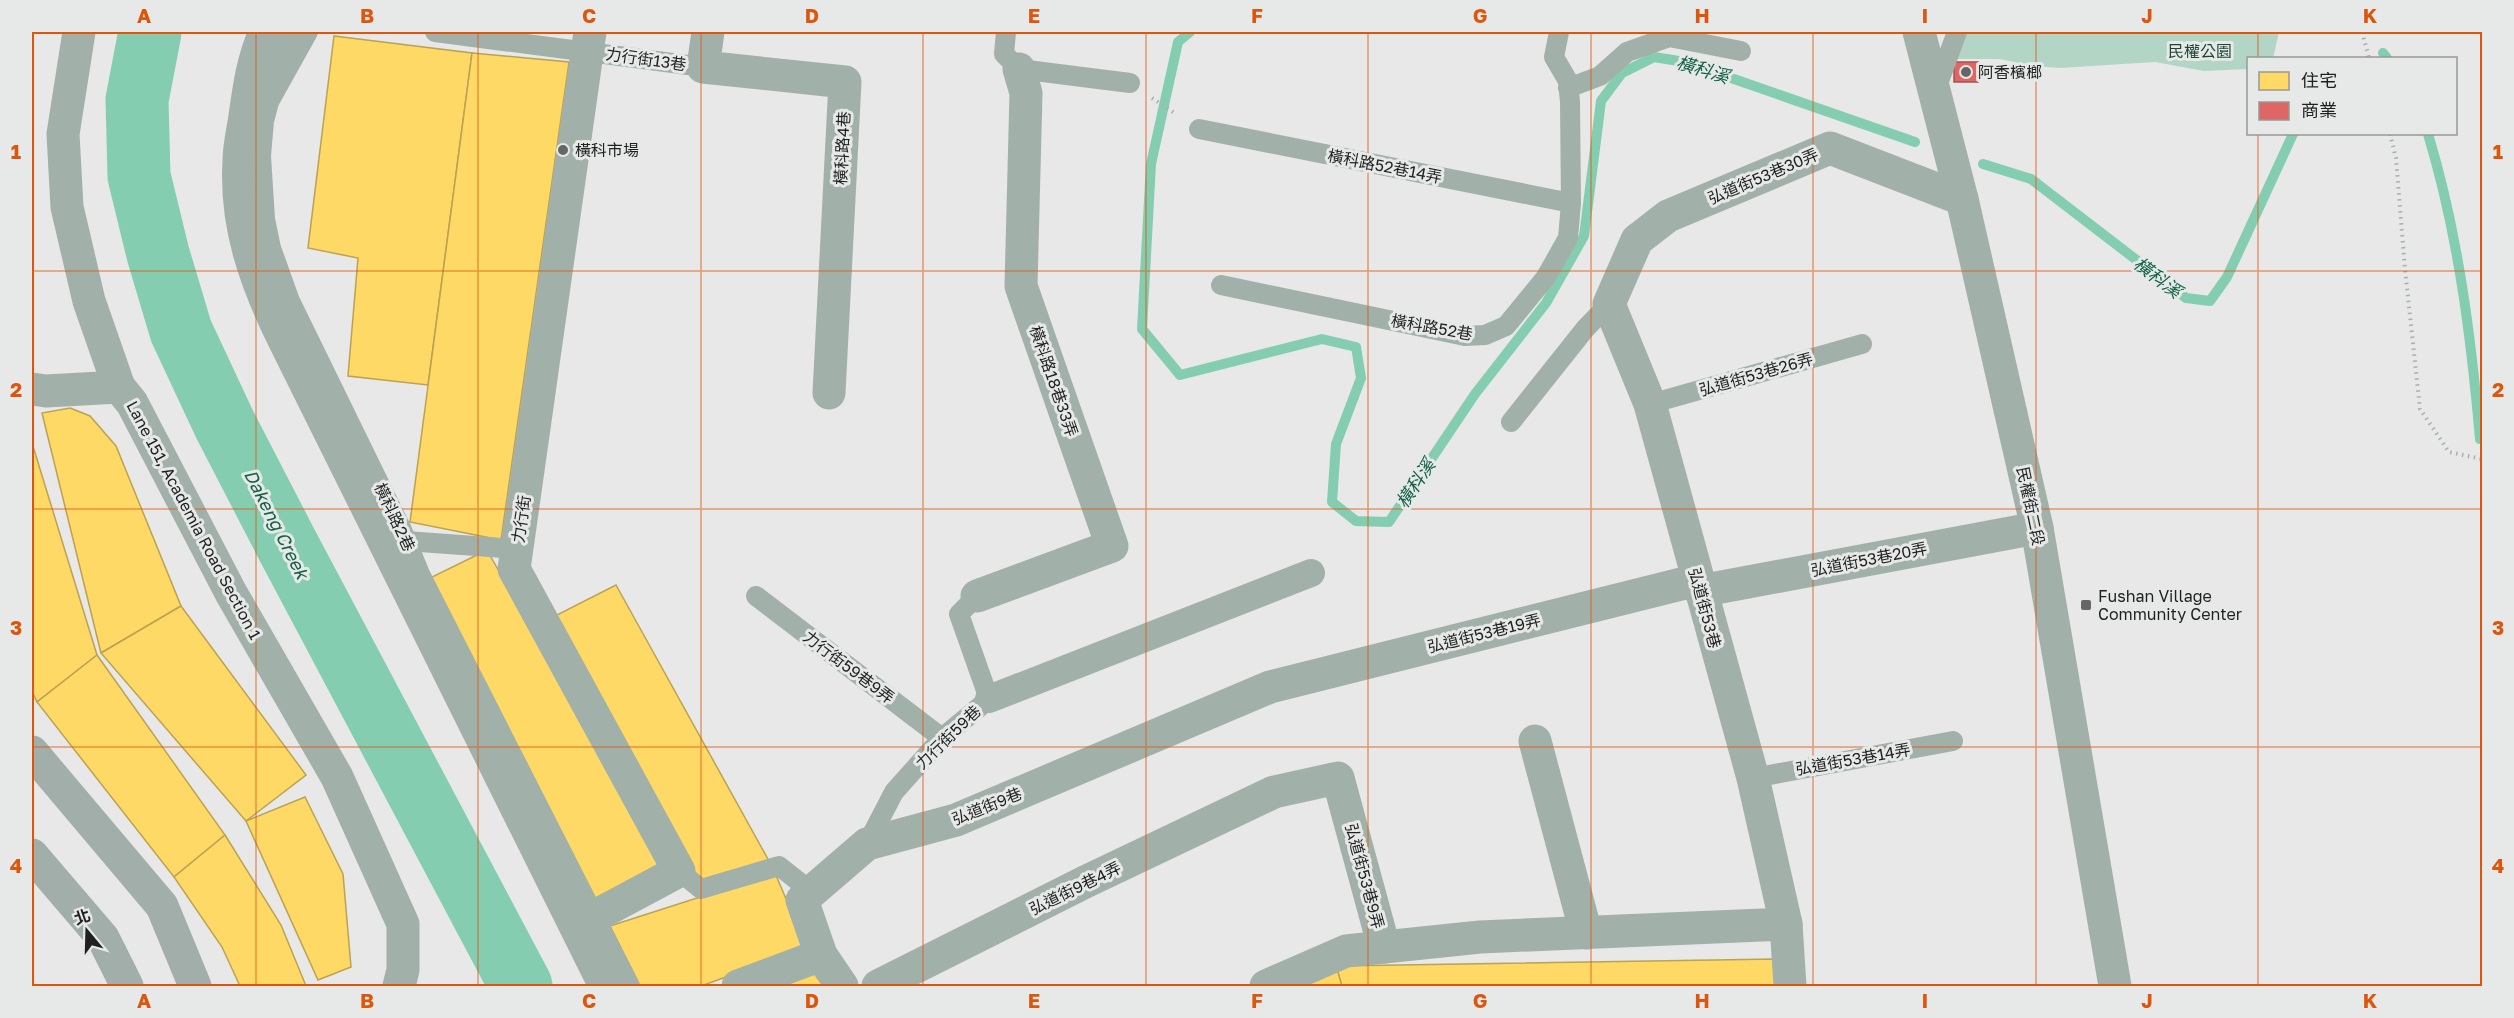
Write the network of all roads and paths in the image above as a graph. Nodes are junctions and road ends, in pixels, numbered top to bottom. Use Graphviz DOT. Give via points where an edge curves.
graph roads {
  1 [pos="79,32"];
  2 [pos="265,32"];
  3 [pos="286,32"];
  4 [pos="308,32"];
  5 [pos="435,32"];
  6 [pos="708,32"];
  7 [pos="1006,32"];
  8 [pos="1559,32"];
  9 [pos="1919,32"];
  10 [pos="1957,32"];
  11 [pos="2362,32"];
  12 [pos="589,42"];
  13 [pos="1741,51"];
  14 [pos="2369,57"];
  15 [pos="704,67"];
  16 [pos="1019,69"];
  17 [pos="1130,83"];
  18 [pos="1568,88"];
  19 [pos="1934,94"];
  20 [pos="269,102"];
  21 [pos="1199,129"];
  22 [pos="2390,135"];
  23 [pos="1962,199"];
  24 [pos="1570,203"];
  25 [pos="1221,285"];
  26 [pos="1609,304"];
  27 [pos="1862,344"];
  28 [pos="119,387"];
  29 [pos="32,389"];
  30 [pos="828,393"];
  31 [pos="1650,404"];
  32 [pos="1511,422"];
  33 [pos="2482,459"];
  34 [pos="2037,528"];
  35 [pos="406,541"];
  36 [pos="517,549"];
  37 [pos="1311,573"];
  38 [pos="1699,585"];
  39 [pos="756,596"];
  40 [pos="977,596"];
  41 [pos="1270,687"];
  42 [pos="989,699"];
  43 [pos="942,738"];
  44 [pos="1535,741"];
  45 [pos="1953,741"];
  46 [pos="32,752"];
  47 [pos="1753,778"];
  48 [pos="1274,792"];
  49 [pos="867,844"];
  50 [pos="32,855"];
  51 [pos="680,872"];
  52 [pos="812,892"];
  53 [pos="593,917"];
  54 [pos="1786,924"];
  55 [pos="1586,933"];
  56 [pos="1384,947"];
  57 [pos="821,955"];
  58 [pos="127,987"];
  59 [pos="195,987"];
  60 [pos="399,987"];
  61 [pos="606,987"];
  62 [pos="630,987"];
  63 [pos="738,987"];
  64 [pos="843,987"];
  65 [pos="878,987"];
  66 [pos="1266,987"];
  67 [pos="1790,987"];
  68 [pos="2115,987"];
  1 -- 28 [label="street, Lane 151, Academia Road Section 1" via="63,134 67,207 89,301"];
  2 -- 61 [label="street" via="251,75 238,160 242,222 254,271 284,340"];
  3 -- 20 [label="lane"];
  4 -- 20 [label="lane, 橫科路2巷"];
  5 -- 12 [label="lane, 力行街13巷"];
  6 -- 15 [label="street"];
  7 -- 16 [label="lane" via="1004,54"];
  8 -- 18 [label="lane, 橫科路52巷" via="1554,57"];
  9 -- 19 [label="street, 民權街二段"];
  10 -- 19 [label="lane"];
  11 -- 14 [label="path"];
  12 -- 15 [label="lane, 力行街13巷"];
  12 -- 36 [label="street, 力行街"];
  13 -- 18 [label="lane" via="1669,37 1627,52 1600,76"];
  15 -- 30 [label="street, 橫科路4巷" via="845,82"];
  16 -- 17 [label="lane"];
  16 -- 40 [label="street, 橫科路18巷33弄" via="1026,93 1021,286 1112,546"];
  17 -- 21 [label="path"];
  18 -- 24 [label="lane, 橫科路52巷"];
  19 -- 23 [label="street, 民權街二段"];
  20 -- 35 [label="lane, 橫科路2巷" via="261,156 264,219 271,248 290,301"];
  21 -- 24 [label="lane, 橫科路52巷14弄"];
  22 -- 33 [label="path" via="2396,158 2420,409 2449,452"];
  23 -- 26 [label="street, 弘道街53巷30弄" via="1830,148 1668,216 1637,240"];
  23 -- 34 [label="street, 民權街二段"];
  24 -- 25 [label="lane, 橫科路52巷" via="1568,238 1546,277 1506,326 1485,335 1465,336"];
  26 -- 31 [label="street, 弘道街53巷"];
  26 -- 32 [label="lane"];
  27 -- 31 [label="lane, 弘道街53巷26弄"];
  28 -- 29 [label="street"];
  28 -- 60 [label="street, Lane 151, Academia Road Section 1" via="132,403 231,593 337,777 403,924"];
  31 -- 38 [label="street, 弘道街53巷"];
  34 -- 38 [label="street, 弘道街53巷20弄"];
  34 -- 68 [label="street, 民權街二段"];
  35 -- 36 [label="lane"];
  35 -- 53 [label="lane, 橫科路2巷"];
  36 -- 51 [label="street, 力行街" via="514,569"];
  37 -- 42 [label="street"];
  38 -- 41 [label="street, 弘道街53巷19弄"];
  38 -- 47 [label="street, 弘道街53巷"];
  39 -- 43 [label="lane, 力行街59巷9弄"];
  40 -- 42 [label="lane, 力行街59巷" via="959,614"];
  41 -- 49 [label="street, 弘道街9巷" via="956,820"];
  42 -- 43 [label="lane, 力行街59巷"];
  43 -- 49 [label="lane, 力行街59巷" via="894,792"];
  44 -- 55 [label="street"];
  45 -- 47 [label="lane, 弘道街53巷14弄"];
  46 -- 59 [label="main road" via="162,906"];
  47 -- 54 [label="street, 弘道街53巷"];
  48 -- 56 [label="street, 弘道街53巷9弄" via="1338,778"];
  48 -- 65 [label="street, 弘道街9巷4弄"];
  49 -- 52 [label="street, 弘道街9巷"];
  50 -- 58 [label="main road" via="103,938"];
  51 -- 52 [label="lane" via="701,889 779,866"];
  51 -- 53 [label="street"];
  52 -- 57 [label="street" via="802,900"];
  53 -- 62 [label="lane, 橫科路2巷"];
  54 -- 55 [label="street, 弘道街53巷9弄"];
  54 -- 67 [label="street, 弘道街53巷"];
  55 -- 56 [label="street, 弘道街53巷9弄" via="1480,937"];
  56 -- 66 [label="street" via="1346,951"];
  57 -- 63 [label="street"];
  57 -- 64 [label="street"];
}
